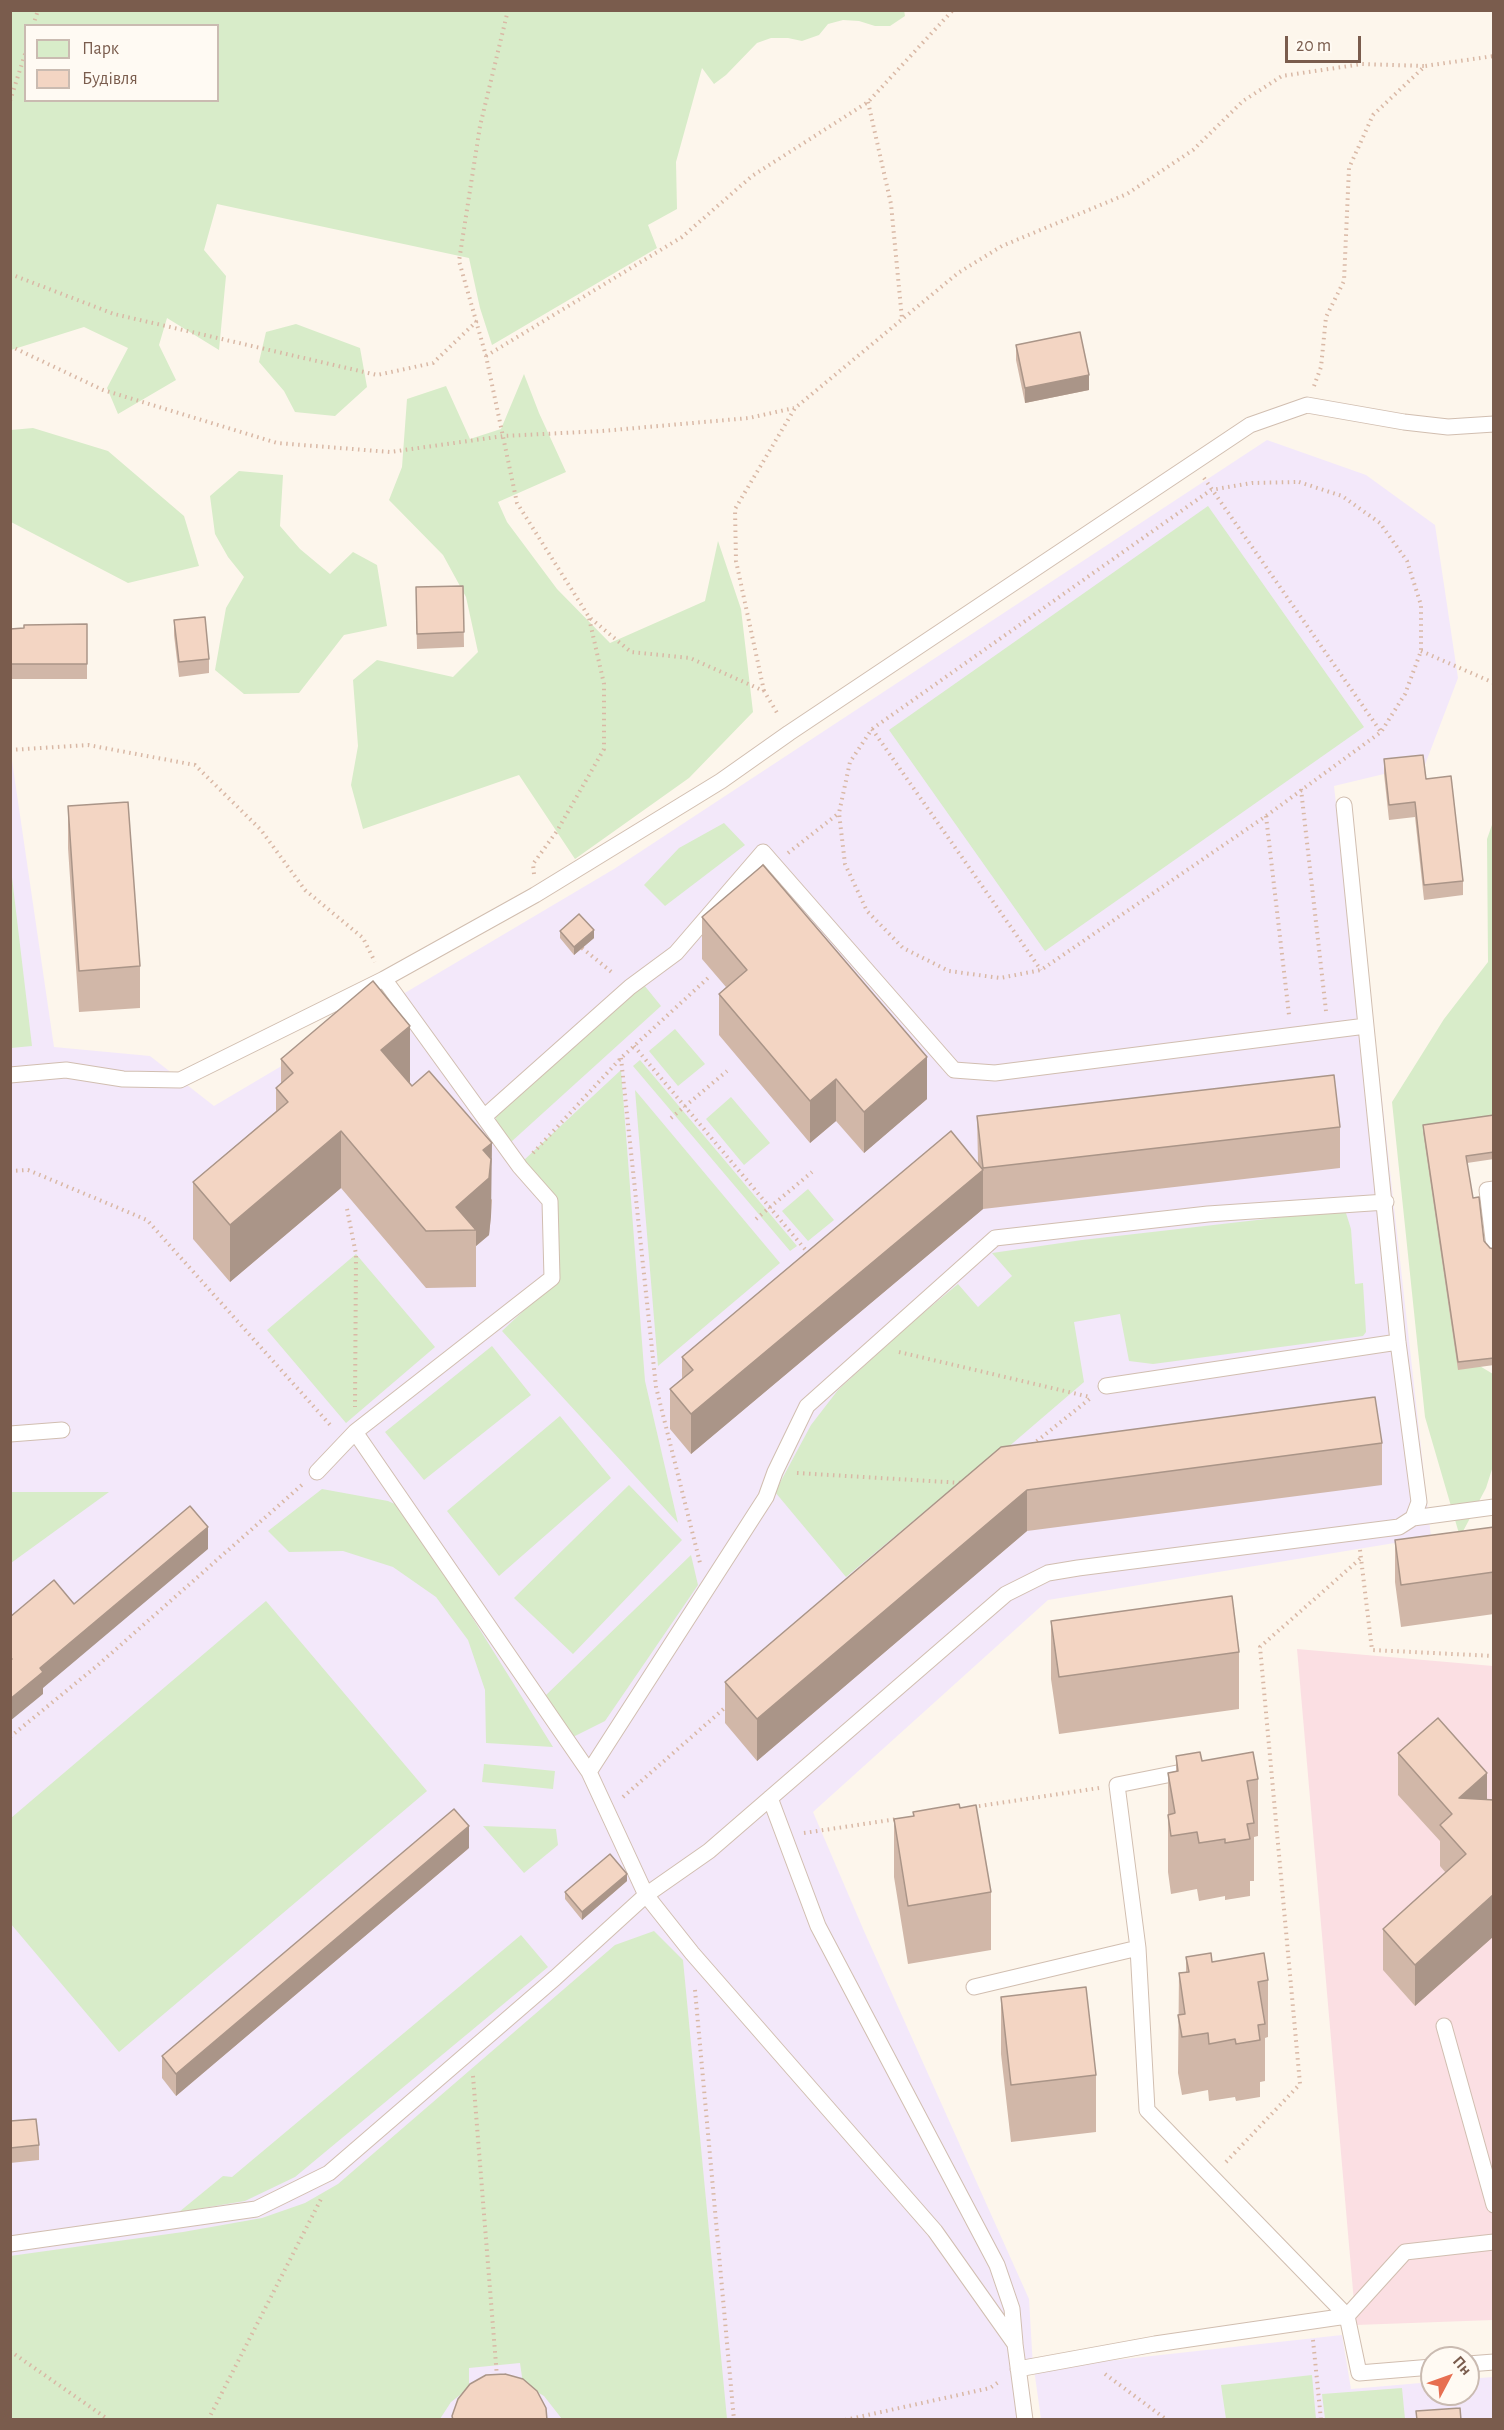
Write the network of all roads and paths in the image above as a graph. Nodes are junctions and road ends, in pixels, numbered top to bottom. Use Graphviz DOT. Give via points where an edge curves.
graph roads {
  1 [pos="508,10"];
  2 [pos="953,10"];
  3 [pos="1494,56"];
  4 [pos="24,57"];
  5 [pos="1425,66"];
  6 [pos="10,101"];
  7 [pos="868,102"];
  8 [pos="10,274"];
  9 [pos="902,319"];
  10 [pos="477,321"];
  11 [pos="10,346"];
  12 [pos="486,357"];
  13 [pos="1307,405"];
  14 [pos="795,408"];
  15 [pos="1494,424"];
  16 [pos="504,436"];
  17 [pos="1194,463"];
  18 [pos="1211,490"];
  19 [pos="588,617"];
  20 [pos="1420,651"];
  21 [pos="1494,683"];
  22 [pos="764,691"];
  23 [pos="872,729"];
  24 [pos="1381,732"];
  25 [pos="789,733"];
  26 [pos="10,750"];
  27 [pos="1301,789"];
  28 [pos="1344,806"];
  29 [pos="839,813"];
  30 [pos="1266,816"];
  31 [pos="773,864"];
  32 [pos="534,895"];
  33 [pos="582,948"];
  34 [pos="1041,970"];
  35 [pos="708,978"];
  36 [pos="384,979"];
  37 [pos="630,987"];
  38 [pos="1366,1026"];
  39 [pos="1328,1030"];
  40 [pos="1291,1034"];
  41 [pos="634,1046"];
  42 [pos="621,1058"];
  43 [pos="727,1071"];
  44 [pos="10,1075"];
  45 [pos="685,1106"];
  46 [pos="484,1117"];
  47 [pos="670,1118"];
  48 [pos="520,1167"];
  49 [pos="10,1171"];
  50 [pos="812,1172"];
  51 [pos="1494,1189"];
  52 [pos="1386,1202"];
  53 [pos="770,1207"];
  54 [pos="347,1209"];
  55 [pos="756,1219"];
  56 [pos="1494,1247"];
  57 [pos="810,1254"];
  58 [pos="1398,1342"];
  59 [pos="874,1346"];
  60 [pos="1106,1386"];
  61 [pos="1092,1397"];
  62 [pos="62,1430"];
  63 [pos="10,1434"];
  64 [pos="350,1436"];
  65 [pos="1030,1446"];
  66 [pos="317,1472"];
  67 [pos="776,1472"];
  68 [pos="969,1485"];
  69 [pos="1494,1507"];
  70 [pos="1413,1518"];
  71 [pos="1358,1532"];
  72 [pos="1361,1558"];
  73 [pos="706,1591"];
  74 [pos="1494,1656"];
  75 [pos="733,1701"];
  76 [pos="10,1737"];
  77 [pos="1198,1769"];
  78 [pos="589,1772"];
  79 [pos="1117,1785"];
  80 [pos="770,1798"];
  81 [pos="968,1808"];
  82 [pos="608,1810"];
  83 [pos="899,1819"];
  84 [pos="784,1836"];
  85 [pos="646,1895"];
  86 [pos="1138,1948"];
  87 [pos="974,1987"];
  88 [pos="695,1988"];
  89 [pos="1444,2025"];
  90 [pos="470,2050"];
  91 [pos="329,2173"];
  92 [pos="1212,2177"];
  93 [pos="1494,2205"];
  94 [pos="1494,2242"];
  95 [pos="10,2244"];
  96 [pos="1347,2316"];
  97 [pos="1311,2321"];
  98 [pos="1015,2344"];
  99 [pos="10,2351"];
  100 [pos="1081,2357"];
  101 [pos="1420,2368"];
  102 [pos="1018,2369"];
  103 [pos="497,2381"];
  104 [pos="109,2420"];
  105 [pos="208,2420"];
  106 [pos="734,2420"];
  107 [pos="845,2420"];
  108 [pos="1025,2420"];
  109 [pos="1167,2420"];
  110 [pos="1320,2420"];
  1 -- 10 [label="path" via="480,126 459,261"];
  2 -- 7 [label="path"];
  3 -- 5 [label="path"];
  4 -- 6 [label="path"];
  5 -- 9 [label="path" via="1362,64 1282,76 1242,102 1193,150 1127,194 1002,246 957,273"];
  5 -- 13 [label="path" via="1373,115 1349,168 1344,281 1326,317 1321,367"];
  7 -- 9 [label="path" via="891,204"];
  7 -- 12 [label="path" via="752,176 682,237"];
  8 -- 10 [label="path" via="114,314 377,375 434,363"];
  9 -- 14 [label="path"];
  10 -- 12 [label="path"];
  11 -- 16 [label="path" via="103,390 277,443 390,452"];
  12 -- 16 [label="path"];
  13 -- 15 [label="lane" via="1448,427"];
  13 -- 17 [label="lane" via="1250,425"];
  14 -- 16 [label="path" via="749,418"];
  14 -- 22 [label="path" via="735,509 736,561"];
  16 -- 19 [label="path" via="517,503"];
  17 -- 18 [label="path"];
  17 -- 25 [label="lane"];
  18 -- 20 [label="path" via="1252,483 1299,482 1342,496 1380,523 1407,561 1418,594"];
  18 -- 23 [label="path"];
  18 -- 24 [label="path"];
  19 -- 22 [label="path" via="631,652 690,658"];
  19 -- 32 [label="path" via="604,684 604,749 557,831 533,864"];
  20 -- 21 [label="path"];
  20 -- 24 [label="path" via="1405,694"];
  22 -- 25 [label="path"];
  23 -- 29 [label="path" via="850,762"];
  23 -- 34 [label="path"];
  24 -- 27 [label="path"];
  25 -- 32 [label="lane" via="721,781"];
  26 -- 36 [label="path" via="88,744 195,765 261,830 305,890 363,938"];
  27 -- 30 [label="path"];
  27 -- 39 [label="path"];
  28 -- 38 [label="lane"];
  29 -- 31 [label="path"];
  29 -- 34 [label="path" via="845,864 867,910 903,948 949,971 1000,978"];
  30 -- 34 [label="path"];
  30 -- 40 [label="path"];
  31 -- 37 [label="lane" via="763,852 676,953"];
  31 -- 40 [label="lane" via="954,1070 995,1073"];
  32 -- 36 [label="lane"];
  33 -- 37 [label="path"];
  35 -- 41 [label="path"];
  36 -- 44 [label="lane" via="180,1080 123,1079 66,1070"];
  36 -- 46 [label="lane"];
  37 -- 46 [label="lane"];
  38 -- 39 [label="lane"];
  38 -- 52 [label="lane"];
  39 -- 40 [label="lane"];
  41 -- 42 [label="path"];
  41 -- 45 [label="path"];
  42 -- 48 [label="path"];
  42 -- 73 [label="path" via="656,1387"];
  43 -- 45 [label="path"];
  45 -- 47 [label="path"];
  45 -- 53 [label="path"];
  46 -- 48 [label="lane"];
  48 -- 64 [label="lane" via="550,1202 552,1278"];
  49 -- 64 [label="path" via="28,1170 147,1220"];
  50 -- 53 [label="path"];
  51 -- 56 [label="lane" via="1487,1190"];
  52 -- 58 [label="lane"];
  52 -- 59 [label="lane" via="1208,1214 995,1238"];
  53 -- 55 [label="path"];
  53 -- 57 [label="path"];
  54 -- 64 [label="path" via="356,1254"];
  58 -- 60 [label="lane"];
  58 -- 70 [label="lane" via="1419,1502"];
  59 -- 61 [label="path"];
  59 -- 67 [label="lane" via="807,1406"];
  60 -- 61 [label="path"];
  61 -- 65 [label="path"];
  62 -- 63 [label="lane"];
  64 -- 66 [label="lane"];
  64 -- 78 [label="lane"];
  66 -- 76 [label="path"];
  67 -- 68 [label="path"];
  67 -- 73 [label="lane" via="766,1497"];
  69 -- 70 [label="lane"];
  70 -- 71 [label="lane" via="1399,1527"];
  71 -- 72 [label="path"];
  71 -- 80 [label="lane" via="1048,1573 1006,1594"];
  72 -- 74 [label="path" via="1371,1650"];
  72 -- 92 [label="path" via="1260,1647 1300,2084"];
  73 -- 78 [label="lane"];
  75 -- 82 [label="path"];
  77 -- 79 [label="lane"];
  78 -- 82 [label="lane"];
  79 -- 81 [label="path"];
  79 -- 86 [label="lane"];
  80 -- 84 [label="lane"];
  80 -- 85 [label="lane" via="709,1851"];
  82 -- 85 [label="lane"];
  83 -- 84 [label="path"];
  84 -- 98 [label="lane" via="818,1926 997,2265 1012,2309"];
  85 -- 90 [label="lane"];
  85 -- 98 [label="lane" via="935,2231"];
  86 -- 87 [label="lane"];
  86 -- 92 [label="lane" via="1147,2110"];
  88 -- 106 [label="path"];
  89 -- 93 [label="lane"];
  90 -- 91 [label="lane"];
  90 -- 103 [label="path"];
  91 -- 95 [label="lane" via="256,2209"];
  91 -- 105 [label="path" via="321,2202"];
  92 -- 96 [label="lane"];
  94 -- 96 [label="lane" via="1405,2252"];
  96 -- 97 [label="lane"];
  96 -- 101 [label="lane" via="1359,2373"];
  97 -- 100 [label="lane"];
  97 -- 110 [label="path"];
  98 -- 102 [label="lane"];
  99 -- 104 [label="path"];
  100 -- 102 [label="lane"];
  100 -- 109 [label="path"];
  102 -- 107 [label="path" via="990,2388"];
  102 -- 108 [label="lane"];
}
